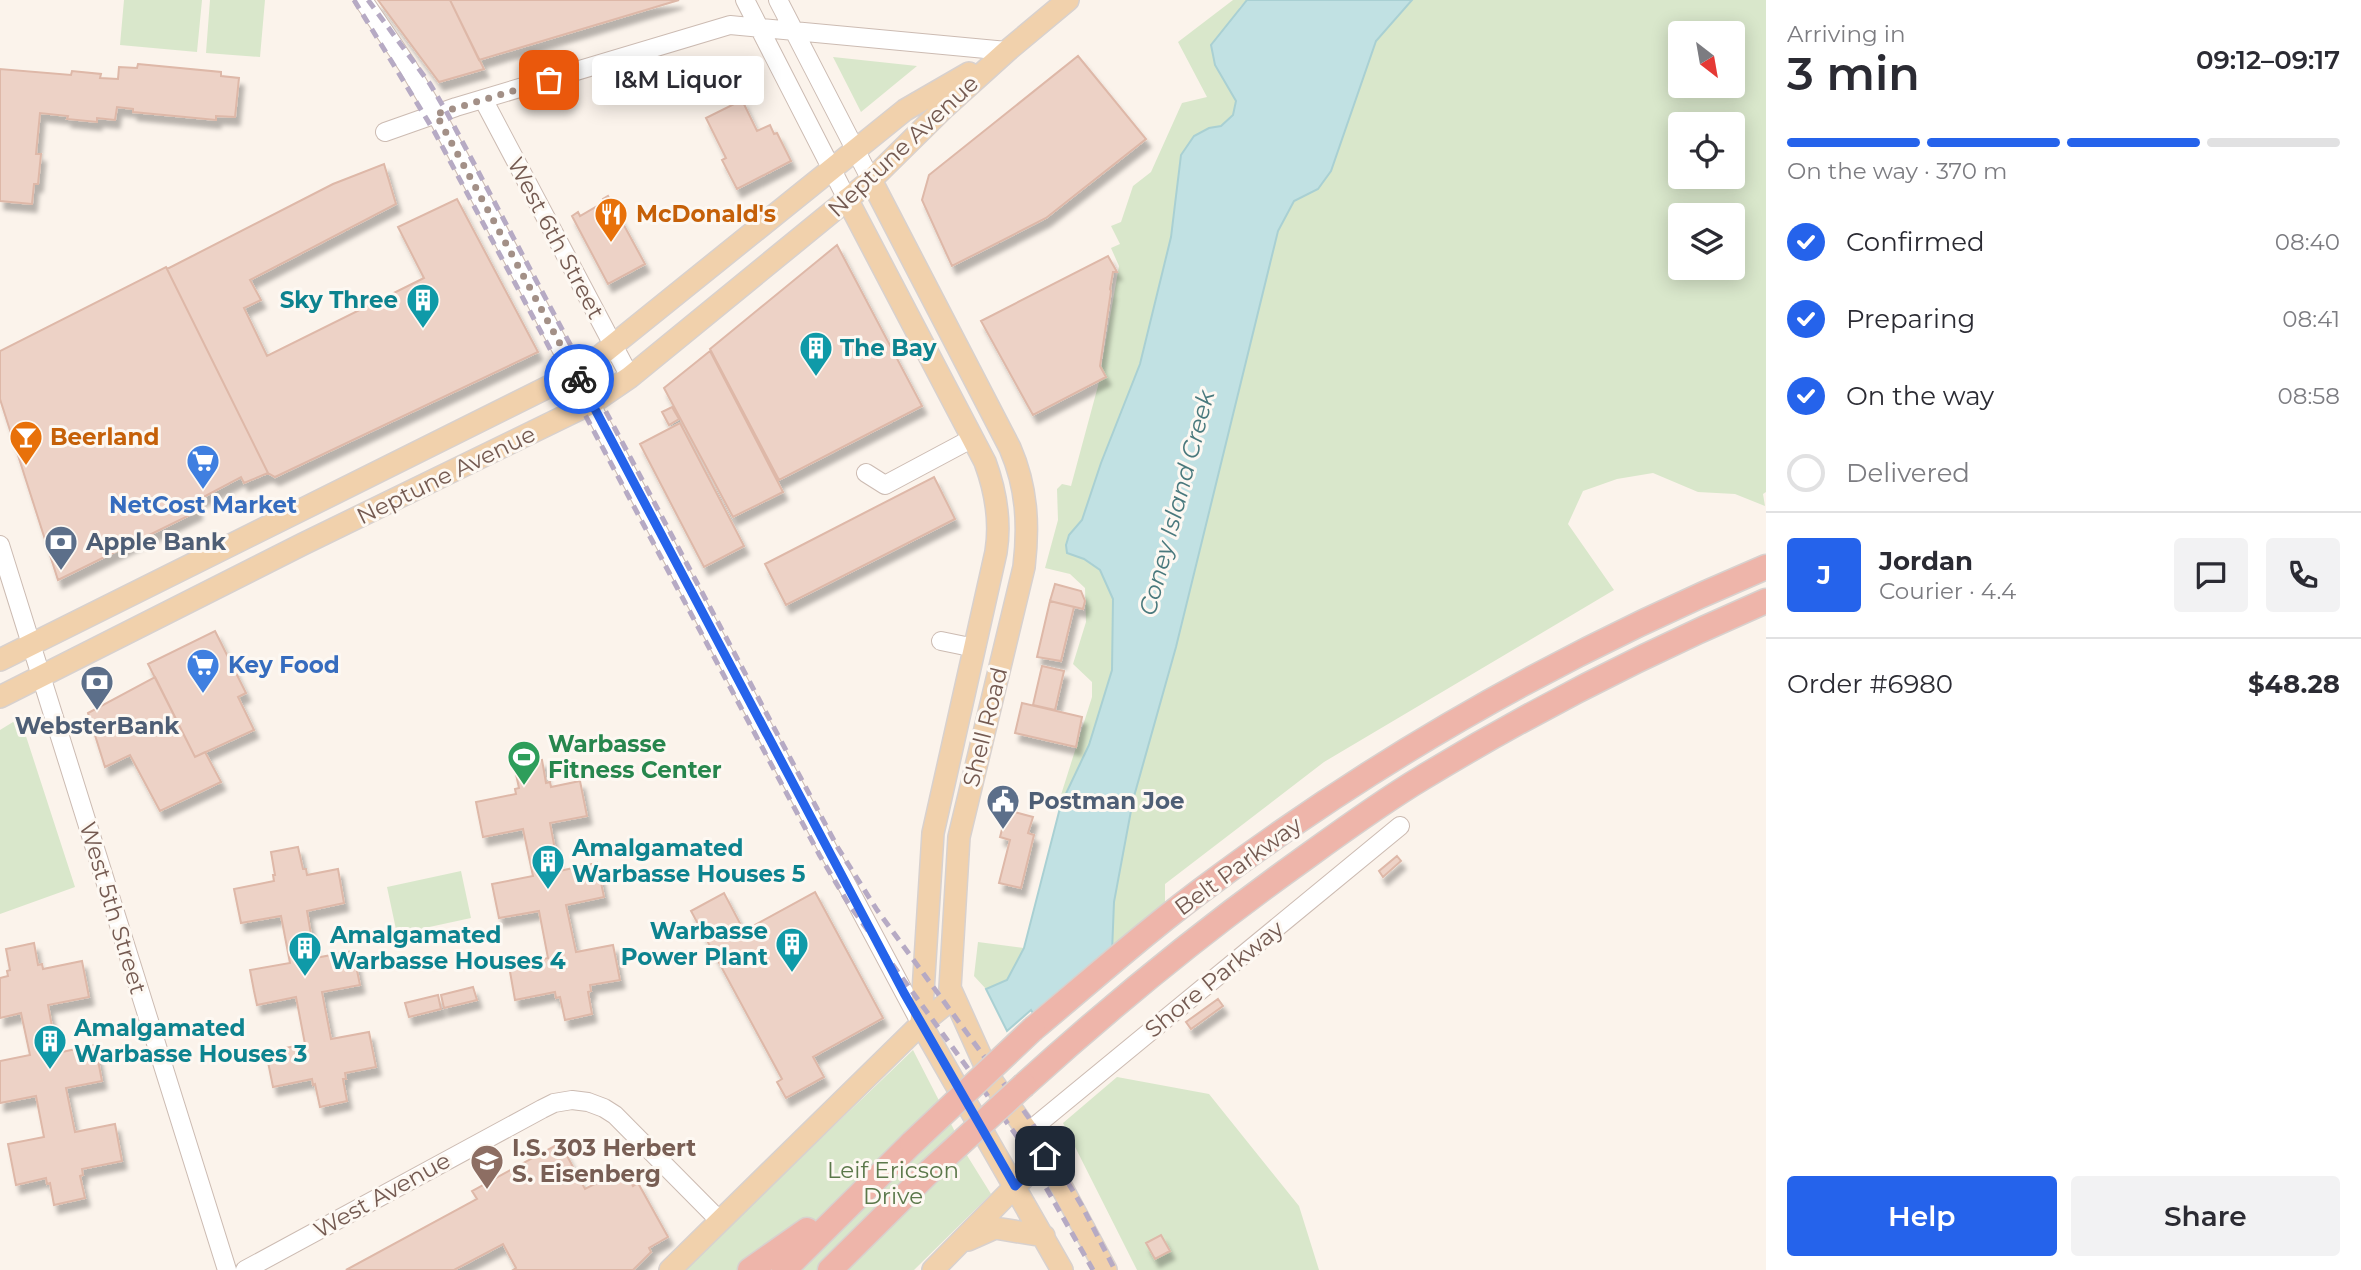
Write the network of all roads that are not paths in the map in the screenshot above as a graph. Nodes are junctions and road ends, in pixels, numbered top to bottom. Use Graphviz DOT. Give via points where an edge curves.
graph roads {
  1 [pos="363,0"];
  2 [pos="745,0"];
  3 [pos="778,0"];
  4 [pos="1068,0"];
  5 [pos="759,28"];
  6 [pos="794,32"];
  7 [pos="1007,51"];
  8 [pos="483,99"];
  9 [pos="436,114"];
  10 [pos="385,132"];
  11 [pos="856,151"];
  12 [pos="832,170"];
  13 [pos="871,180"];
  14 [pos="847,199"];
  15 [pos="614,346"];
  16 [pos="575,372"];
  17 [pos="630,377"];
  18 [pos="592,403"];
  19 [pos="973,438"];
  20 [pos="866,472"];
  21 [pos="0,545"];
  22 [pos="1766,567"];
  23 [pos="1766,601"];
  24 [pos="940,641"];
  25 [pos="31,644"];
  26 [pos="975,648"];
  27 [pos="0,660"];
  28 [pos="41,676"];
  29 [pos="0,697"];
  30 [pos="1400,826"];
  31 [pos="953,998"];
  32 [pos="921,1024"];
  33 [pos="1028,1132"];
  34 [pos="1045,1156"];
  35 [pos="1015,1186"];
  36 [pos="859,1193"];
  37 [pos="719,1220"];
  38 [pos="1044,1236"];
  39 [pos="960,1243"];
  40 [pos="227,1270"];
  41 [pos="245,1270"];
  42 [pos="670,1270"];
  43 [pos="750,1270"];
  44 [pos="783,1270"];
  45 [pos="830,1270"];
  46 [pos="933,1270"];
  47 [pos="1062,1270"];
  48 [pos="1106,1270"];
  1 -- 9 [label="street, West 6th Street"];
  2 -- 5 [label="street"];
  3 -- 6 [label="street"];
  4 -- 7 [label="main road, Neptune Avenue"];
  5 -- 6 [label="street"];
  5 -- 8 [label="street" via="715,28"];
  5 -- 12 [label="street"];
  6 -- 7 [label="street"];
  6 -- 11 [label="street"];
  7 -- 11 [label="main road, Neptune Avenue" via="905,110"];
  7 -- 13 [label="main road, Neptune Avenue"];
  8 -- 9 [label="street"];
  8 -- 15 [label="street, West 6th Street"];
  9 -- 10 [label="street"];
  9 -- 16 [label="street, West 6th Street"];
  11 -- 12 [label="main road, Neptune Avenue"];
  11 -- 13 [label="street"];
  12 -- 14 [label="street"];
  12 -- 15 [label="main road, Neptune Avenue"];
  13 -- 14 [label="main road, Neptune Avenue"];
  13 -- 31 [label="main road, Shell Road" via="1010,448 1027,509 1024,567 959,837 950,978"];
  14 -- 17 [label="main road, Neptune Avenue"];
  14 -- 19 [label="main road, Shell Road"];
  15 -- 16 [label="main road, Neptune Avenue"];
  15 -- 17 [label="street, West 6th Street"];
  16 -- 18 [label="street, West 6th Street"];
  16 -- 25 [label="main road, Neptune Avenue"];
  17 -- 18 [label="main road, Neptune Avenue"];
  18 -- 28 [label="main road, Neptune Avenue"];
  18 -- 32 [label="street, West 6th Street"];
  19 -- 20 [label="street" via="885,485"];
  19 -- 26 [label="main road, Shell Road" via="992,479 998,523"];
  21 -- 25 [label="street, West 5th Street"];
  22 -- 36 [label="highway, Belt Parkway, bridge" via="1495,698 1304,817 1119,956 1033,1029"];
  23 -- 45 [label="highway, Belt Parkway, bridge" via="1525,718 1350,826 1237,907 1055,1057"];
  24 -- 26 [label="street"];
  25 -- 27 [label="main road, Neptune Avenue"];
  25 -- 28 [label="street, West 5th Street"];
  26 -- 32 [label="main road, Shell Road" via="933,833"];
  28 -- 29 [label="main road, Neptune Avenue"];
  28 -- 40 [label="street, West 5th Street"];
  30 -- 33 [label="street, Shore Parkway"];
  31 -- 32 [label="main road"];
  31 -- 33 [label="main road, Shell Road" via="992,1081"];
  32 -- 35 [label="main road"];
  32 -- 37 [label="main road"];
  33 -- 34 [label="main road, Shell Road"];
  34 -- 35 [label="main road"];
  34 -- 48 [label="main road, Shell Road"];
  35 -- 38 [label="main road"];
  35 -- 39 [label="main road"];
  36 -- 43 [label="highway"];
  36 -- 44 [label="highway, Belt Parkway"];
  37 -- 41 [label="street, West Avenue" via="615,1115 572,1100 542,1109"];
  37 -- 42 [label="main road"];
  38 -- 39 [label="main road" via="995,1228"];
  38 -- 47 [label="main road"];
  39 -- 46 [label="main road"];
}
